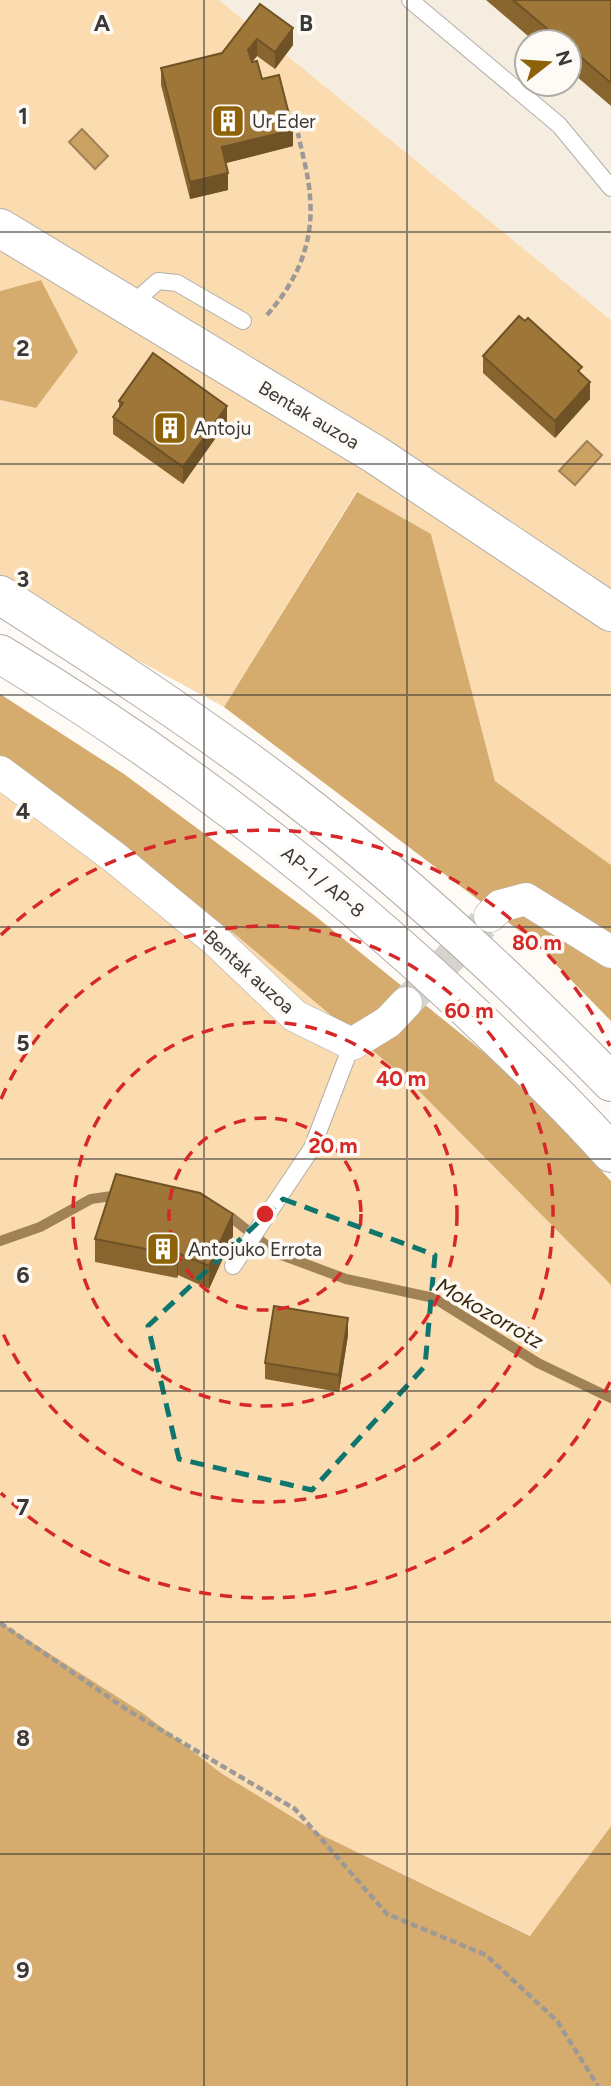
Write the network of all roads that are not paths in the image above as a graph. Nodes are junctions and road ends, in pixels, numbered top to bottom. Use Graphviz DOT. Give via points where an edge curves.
graph roads {
  1 [pos="410,0"];
  2 [pos="611,188"];
  3 [pos="0,228"];
  4 [pos="130,306"];
  5 [pos="243,321"];
  6 [pos="0,595"];
  7 [pos="611,612"];
  8 [pos="0,653"];
  9 [pos="0,772"];
  10 [pos="490,916"];
  11 [pos="611,952"];
  12 [pos="405,1003"];
  13 [pos="352,1044"];
  14 [pos="611,1082"];
  15 [pos="611,1153"];
  16 [pos="233,1266"];
  1 -- 2 [label="lane" via="559,125"];
  3 -- 4 [label="main road, Bentak auzoa"];
  4 -- 5 [label="lane" via="158,281 177,283"];
  4 -- 7 [label="main road, Bentak auzoa" via="376,455"];
  6 -- 14 [label="main road" via="195,723 299,800 468,943"];
  8 -- 15 [label="main road, AP-1 / AP-8" via="166,761 349,901 434,977"];
  9 -- 13 [label="street, Bentak auzoa" via="205,931 295,1016"];
  10 -- 11 [label="street" via="500,906 526,899"];
  12 -- 13 [label="street" via="388,1022"];
  13 -- 16 [label="lane" via="312,1148"];
}
